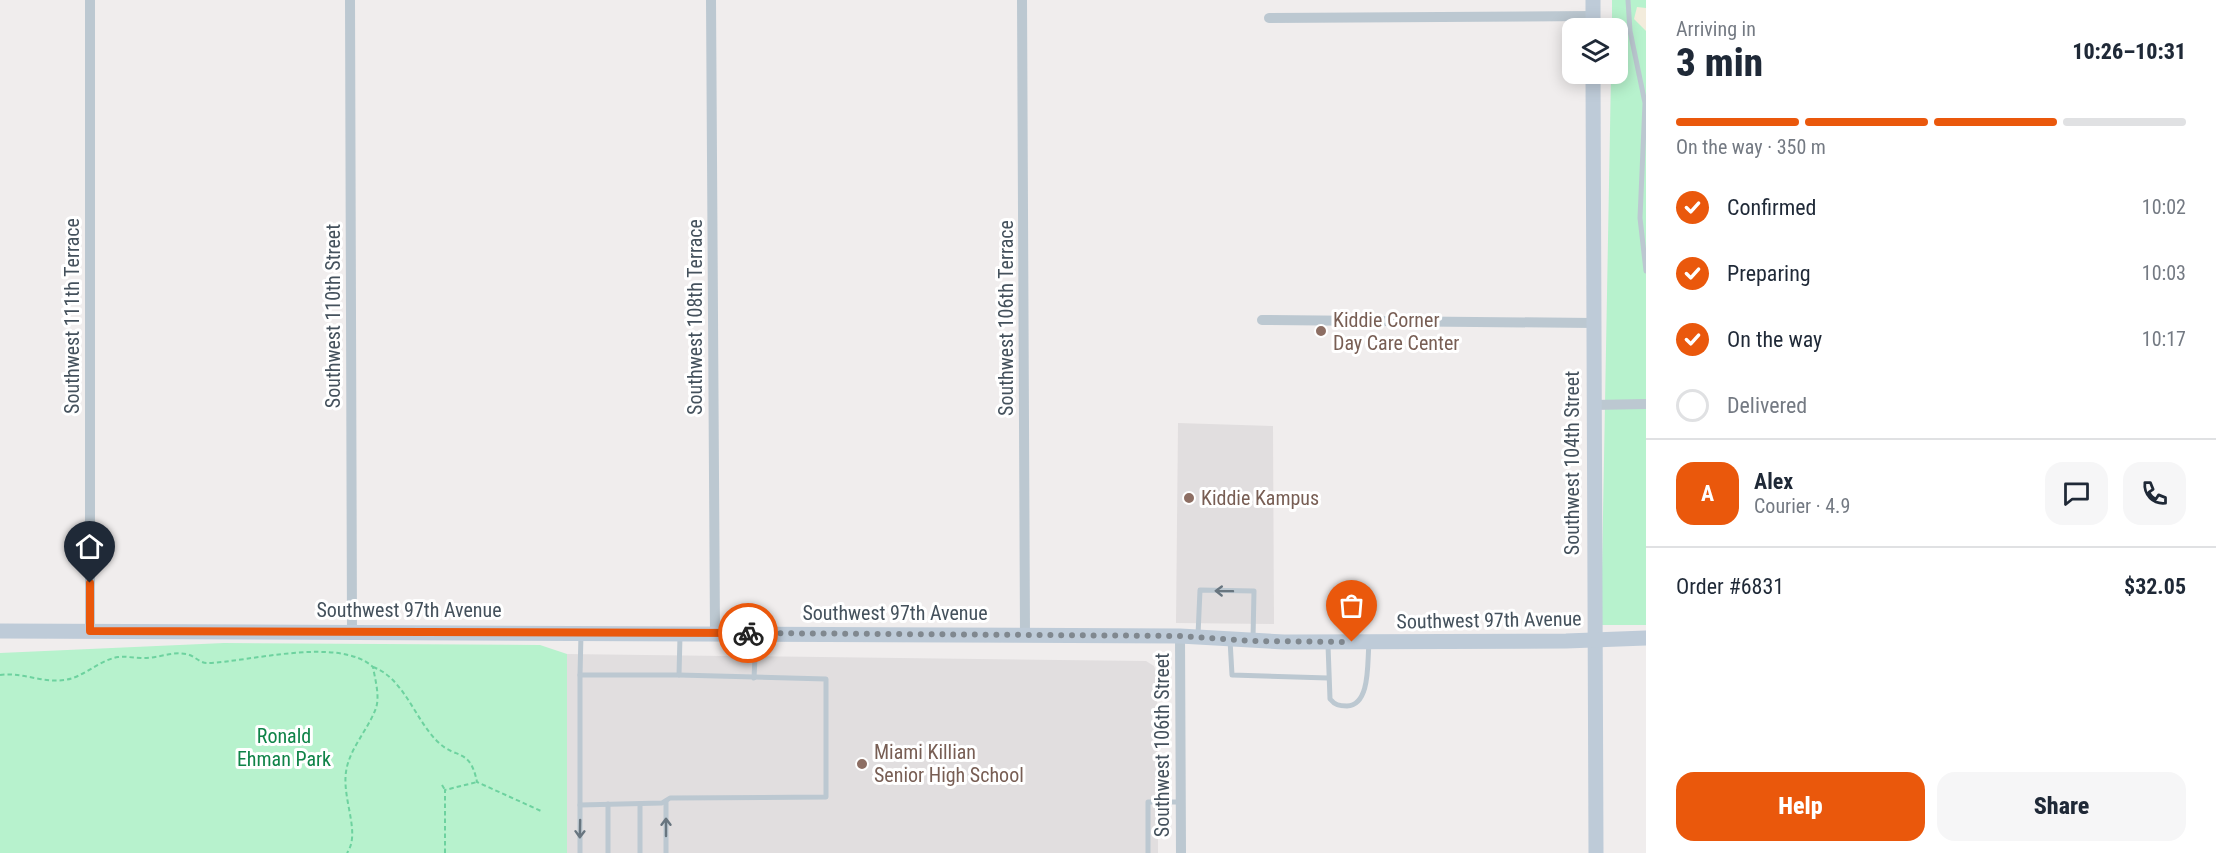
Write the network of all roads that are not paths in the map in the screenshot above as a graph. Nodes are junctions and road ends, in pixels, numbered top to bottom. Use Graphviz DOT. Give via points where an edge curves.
graph roads {
  1 [pos="90,0"];
  2 [pos="350,0"];
  3 [pos="711,0"];
  4 [pos="1022,0"];
  5 [pos="1628,0"];
  6 [pos="1593,15"];
  7 [pos="1269,18"];
  8 [pos="1593,84"];
  9 [pos="1646,271"];
  10 [pos="1262,320"];
  11 [pos="1593,323"];
  12 [pos="1646,404"];
  13 [pos="1593,405"];
  14 [pos="0,631"];
  15 [pos="90,631"];
  16 [pos="352,631"];
  17 [pos="581,632"];
  18 [pos="680,633"];
  19 [pos="715,633"];
  20 [pos="756,633"];
  21 [pos="1025,635"];
  22 [pos="1180,636"];
  23 [pos="1198,637"];
  24 [pos="1646,638"];
  25 [pos="1230,639"];
  26 [pos="1594,639"];
  27 [pos="1253,641"];
  28 [pos="1328,642"];
  29 [pos="1369,642"];
  30 [pos="580,675"];
  31 [pos="679,675"];
  32 [pos="754,678"];
  33 [pos="1328,678"];
  34 [pos="666,801"];
  35 [pos="1180,802"];
  36 [pos="608,804"];
  37 [pos="640,804"];
  38 [pos="580,805"];
  39 [pos="580,853"];
  40 [pos="608,853"];
  41 [pos="640,853"];
  42 [pos="666,853"];
  43 [pos="1148,853"];
  44 [pos="1181,853"];
  45 [pos="1596,853"];
  1 -- 15 [label="street, Southwest 111th Terrace"];
  2 -- 16 [label="street, Southwest 110th Street"];
  3 -- 19 [label="street, Southwest 108th Terrace"];
  4 -- 21 [label="street, Southwest 106th Terrace"];
  5 -- 9 [label="lane" via="1630,31 1645,103 1640,218"];
  6 -- 7 [label="street"];
  8 -- 11 [label="street, Southwest 104th Street"];
  10 -- 11 [label="street"];
  11 -- 13 [label="street, Southwest 104th Street"];
  12 -- 13 [label="street"];
  13 -- 26 [label="street, Southwest 104th Street"];
  14 -- 15 [label="street, Southwest 97th Avenue"];
  15 -- 16 [label="street, Southwest 97th Avenue"];
  16 -- 17 [label="street, Southwest 97th Avenue"];
  17 -- 18 [label="street, Southwest 97th Avenue"];
  17 -- 30 [label="lane"];
  18 -- 19 [label="street, Southwest 97th Avenue"];
  18 -- 31 [label="lane"];
  19 -- 20 [label="street, Southwest 97th Avenue"];
  20 -- 21 [label="street, Southwest 97th Avenue"];
  20 -- 32 [label="lane"];
  21 -- 22 [label="street, Southwest 97th Avenue"];
  22 -- 23 [label="street, Southwest 97th Avenue"];
  22 -- 35 [label="street, Southwest 106th Street"];
  23 -- 25 [label="street, Southwest 97th Avenue"];
  27 -- 23 [label="lane, one-way" via="1254,591 1200,590"];
  24 -- 26 [label="street, Southwest 97th Avenue"];
  25 -- 27 [label="street, Southwest 97th Avenue"];
  25 -- 33 [label="lane" via="1232,675"];
  26 -- 29 [label="street, Southwest 97th Avenue"];
  26 -- 45 [label="street, Southwest 104th Street"];
  27 -- 28 [label="street, Southwest 97th Avenue"];
  28 -- 29 [label="street, Southwest 97th Avenue"];
  28 -- 33 [label="lane"];
  29 -- 33 [label="lane" via="1366,683 1357,704 1333,703"];
  30 -- 31 [label="lane"];
  30 -- 38 [label="lane"];
  31 -- 32 [label="lane"];
  32 -- 34 [label="lane" via="826,679 826,797"];
  34 -- 37 [label="lane"];
  42 -- 34 [label="lane, one-way"];
  35 -- 43 [label="lane" via="1148,802"];
  35 -- 44 [label="street, Southwest 106th Street"];
  36 -- 37 [label="lane"];
  36 -- 38 [label="lane"];
  36 -- 40 [label="lane"];
  37 -- 41 [label="lane"];
  38 -- 39 [label="lane, one-way"];
}
